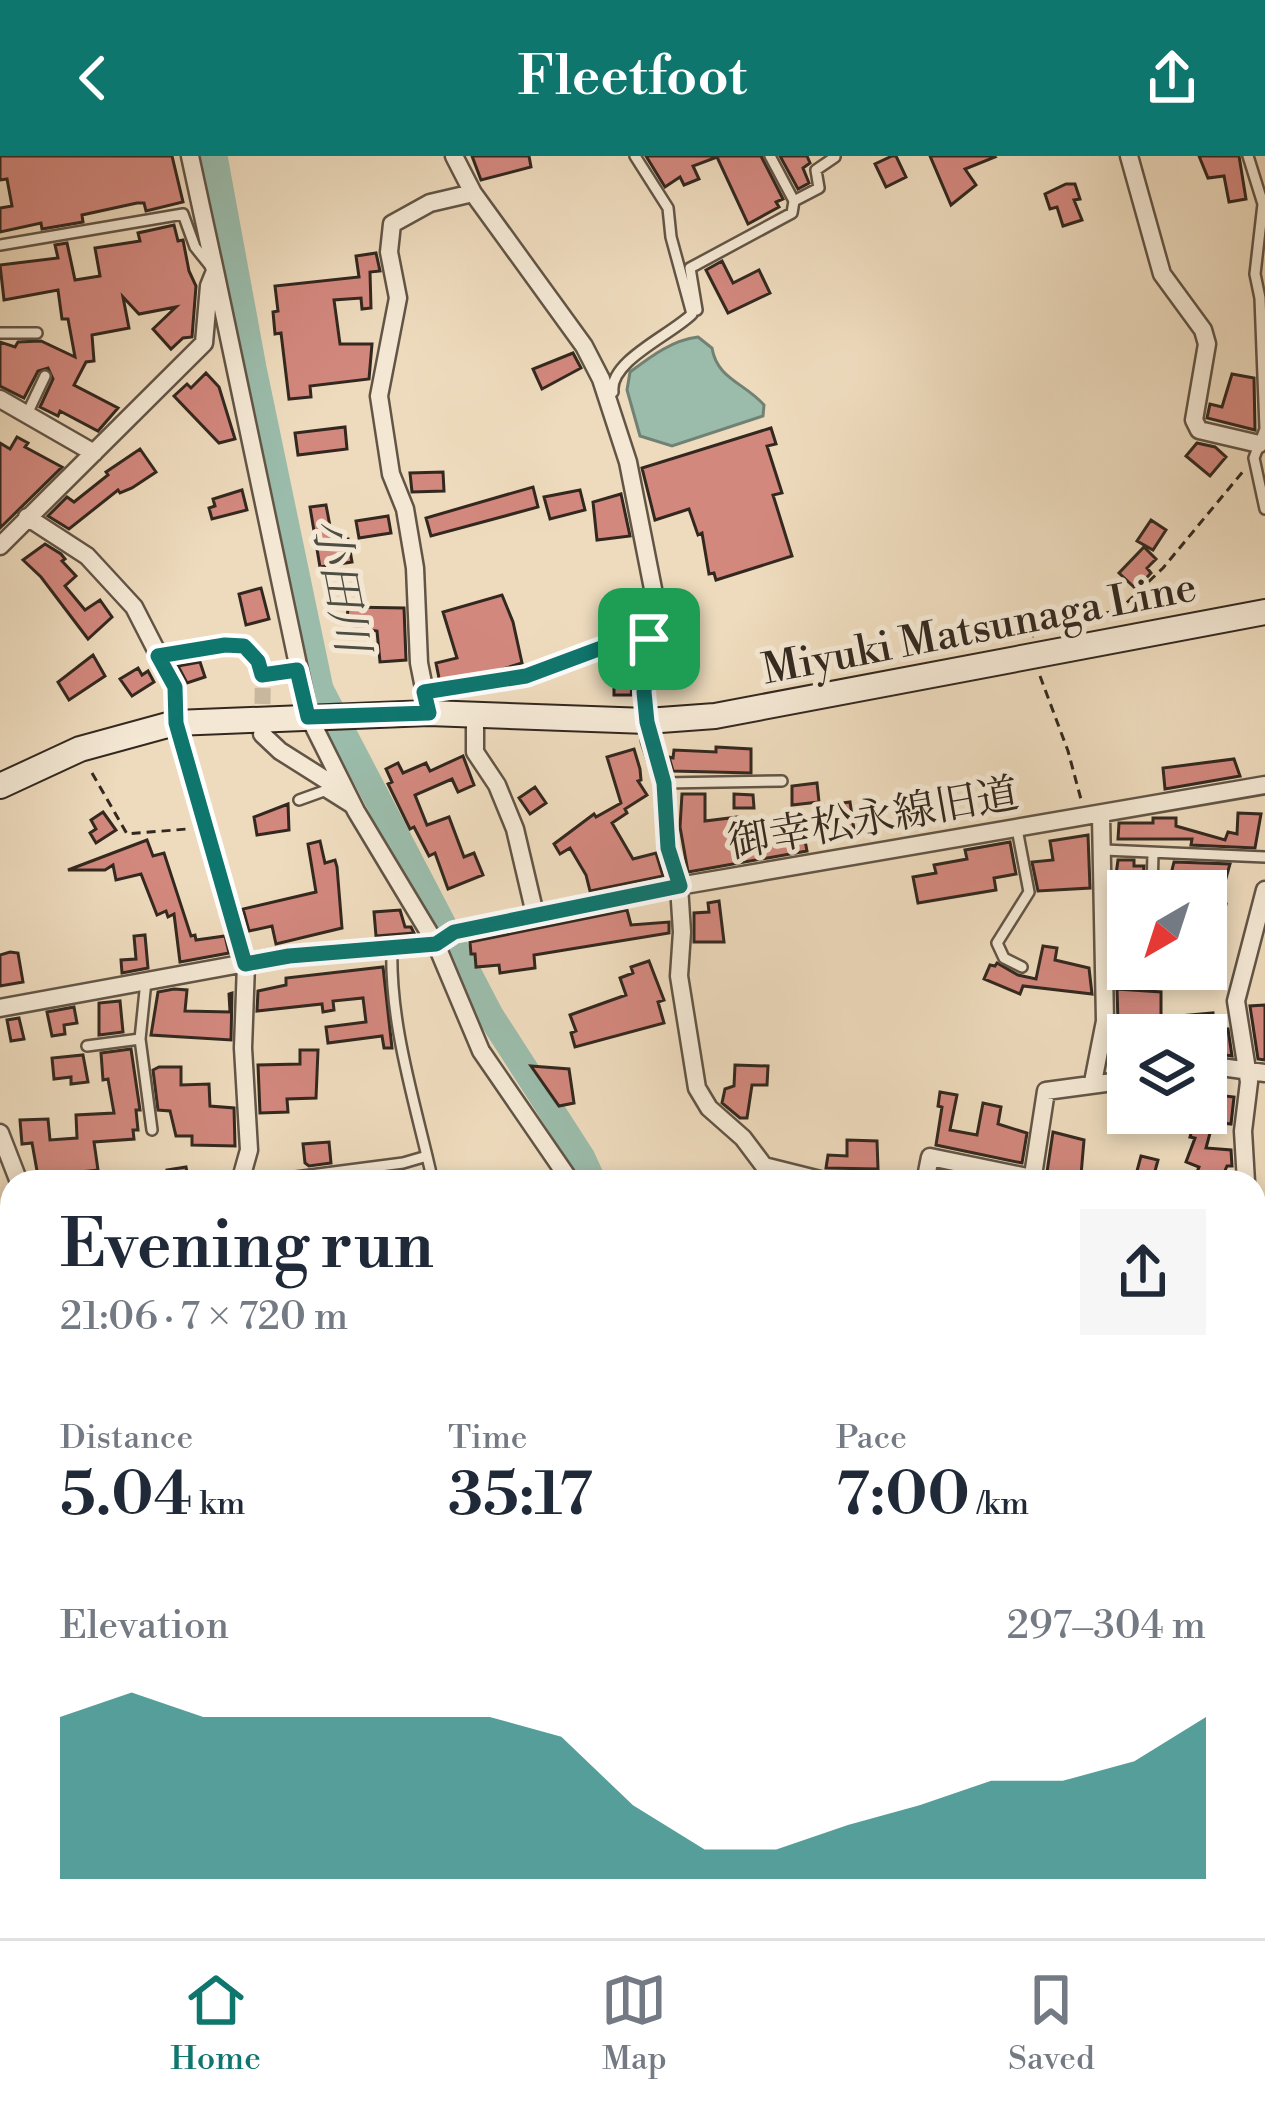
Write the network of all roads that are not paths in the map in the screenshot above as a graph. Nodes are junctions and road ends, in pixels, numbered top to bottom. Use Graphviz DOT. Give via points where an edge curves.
graph roads {
  1 [pos="190,156"];
  2 [pos="454,156"];
  3 [pos="635,156"];
  4 [pos="770,156"];
  5 [pos="836,156"];
  6 [pos="1129,156"];
  7 [pos="1248,156"];
  8 [pos="473,194"];
  9 [pos="794,201"];
  10 [pos="0,245"];
  11 [pos="214,271"];
  12 [pos="692,314"];
  13 [pos="0,333"];
  14 [pos="38,333"];
  15 [pos="45,376"];
  16 [pos="0,400"];
  17 [pos="27,413"];
  18 [pos="1259,444"];
  19 [pos="94,453"];
  20 [pos="628,462"];
  21 [pos="1265,509"];
  22 [pos="27,517"];
  23 [pos="2,542"];
  24 [pos="1265,612"];
  25 [pos="158,656"];
  26 [pos="297,670"];
  27 [pos="427,703"];
  28 [pos="475,715"];
  29 [pos="322,717"];
  30 [pos="647,722"];
  31 [pos="176,723"];
  32 [pos="262,734"];
  33 [pos="782,781"];
  34 [pos="664,783"];
  35 [pos="1265,784"];
  36 [pos="0,786"];
  37 [pos="299,800"];
  38 [pos="352,802"];
  39 [pos="1102,815"];
  40 [pos="1017,829"];
  41 [pos="1104,850"];
  42 [pos="1153,853"];
  43 [pos="1265,857"];
  44 [pos="1153,870"];
  45 [pos="680,886"];
  46 [pos="1265,890"];
  47 [pos="535,914"];
  48 [pos="443,939"];
  49 [pos="392,946"];
  50 [pos="245,964"];
  51 [pos="1022,967"];
  52 [pos="146,980"];
  53 [pos="0,1008"];
  54 [pos="140,1039"];
  55 [pos="88,1046"];
  56 [pos="1256,1071"];
  57 [pos="1107,1081"];
  58 [pos="1093,1082"];
  59 [pos="152,1130"];
  60 [pos="0,1133"];
  61 [pos="427,1156"];
  62 [pos="14,1170"];
  63 [pos="243,1170"];
  64 [pos="349,1170"];
  65 [pos="430,1170"];
  66 [pos="563,1170"];
  67 [pos="760,1170"];
  68 [pos="927,1170"];
  69 [pos="988,1170"];
  70 [pos="1034,1170"];
  71 [pos="1245,1170"];
  1 -- 11 [label="street"];
  2 -- 8 [label="street"];
  3 -- 12 [label="lane" via="668,208"];
  4 -- 9 [label="lane"];
  5 -- 9 [label="lane" via="816,170 819,188"];
  6 -- 18 [label="street" via="1162,274 1207,344 1199,430"];
  7 -- 18 [label="lane" via="1263,204 1255,274 1265,429"];
  8 -- 20 [label="street" via="584,346"];
  8 -- 27 [label="street" via="430,203 392,224 390,238 398,298 379,396 415,568"];
  9 -- 12 [label="lane" via="792,213 690,268"];
  10 -- 11 [label="lane" via="182,214"];
  11 -- 19 [label="street" via="204,343"];
  11 -- 26 [label="street"];
  12 -- 20 [label="lane" via="615,374"];
  13 -- 14 [label="lane"];
  15 -- 17 [label="lane"];
  16 -- 17 [label="street"];
  17 -- 19 [label="street"];
  18 -- 21 [label="lane" via="1254,458"];
  19 -- 22 [label="street"];
  20 -- 30 [label="street" via="656,604"];
  22 -- 23 [label="street"];
  22 -- 25 [label="street" via="87,556 134,608"];
  24 -- 30 [label="main road, Miyuki Matsunaga Line" via="783,705"];
  25 -- 26 [label="street" via="244,646 262,675"];
  25 -- 31 [label="street" via="175,687"];
  26 -- 29 [label="street"];
  27 -- 28 [label="main road, Miyuki Matsunaga Line"];
  27 -- 29 [label="main road, Miyuki Matsunaga Line"];
  28 -- 30 [label="main road, Miyuki Matsunaga Line"];
  28 -- 47 [label="street" via="475,752 515,829"];
  29 -- 31 [label="main road, Miyuki Matsunaga Line"];
  29 -- 38 [label="street"];
  30 -- 34 [label="street"];
  31 -- 36 [label="main road, Miyuki Matsunaga Line" via="80,749"];
  31 -- 50 [label="street"];
  32 -- 38 [label="street"];
  33 -- 34 [label="lane"];
  34 -- 45 [label="street" via="668,848"];
  35 -- 39 [label="street, 御幸松永線旧道"];
  37 -- 38 [label="lane" via="324,791"];
  38 -- 48 [label="street"];
  39 -- 40 [label="street, 御幸松永線旧道"];
  39 -- 41 [label="street"];
  40 -- 45 [label="street, 御幸松永線旧道"];
  40 -- 51 [label="lane" via="1029,892 997,944"];
  41 -- 42 [label="lane"];
  41 -- 58 [label="street" via="1105,1021"];
  42 -- 43 [label="lane"];
  42 -- 44 [label="lane"];
  45 -- 47 [label="street, 御幸松永線旧道"];
  45 -- 67 [label="street" via="679,976 697,1088 743,1138"];
  46 -- 56 [label="street" via="1236,1001"];
  47 -- 48 [label="street, 御幸松永線旧道"];
  48 -- 49 [label="street, 御幸松永線旧道"];
  48 -- 66 [label="street" via="481,1051"];
  49 -- 50 [label="street, 御幸松永線旧道"];
  49 -- 61 [label="lane" via="391,978"];
  50 -- 52 [label="street, 御幸松永線旧道"];
  50 -- 63 [label="street"];
  52 -- 53 [label="street, 御幸松永線旧道"];
  52 -- 54 [label="lane"];
  54 -- 55 [label="lane"];
  54 -- 59 [label="lane"];
  56 -- 71 [label="street" via="1243,1131"];
  57 -- 58 [label="street"];
  58 -- 70 [label="street" via="1046,1090"];
  60 -- 62 [label="street"];
  61 -- 64 [label="lane"];
  61 -- 65 [label="lane"];
  68 -- 69 [label="street" via="930,1157"];
}
